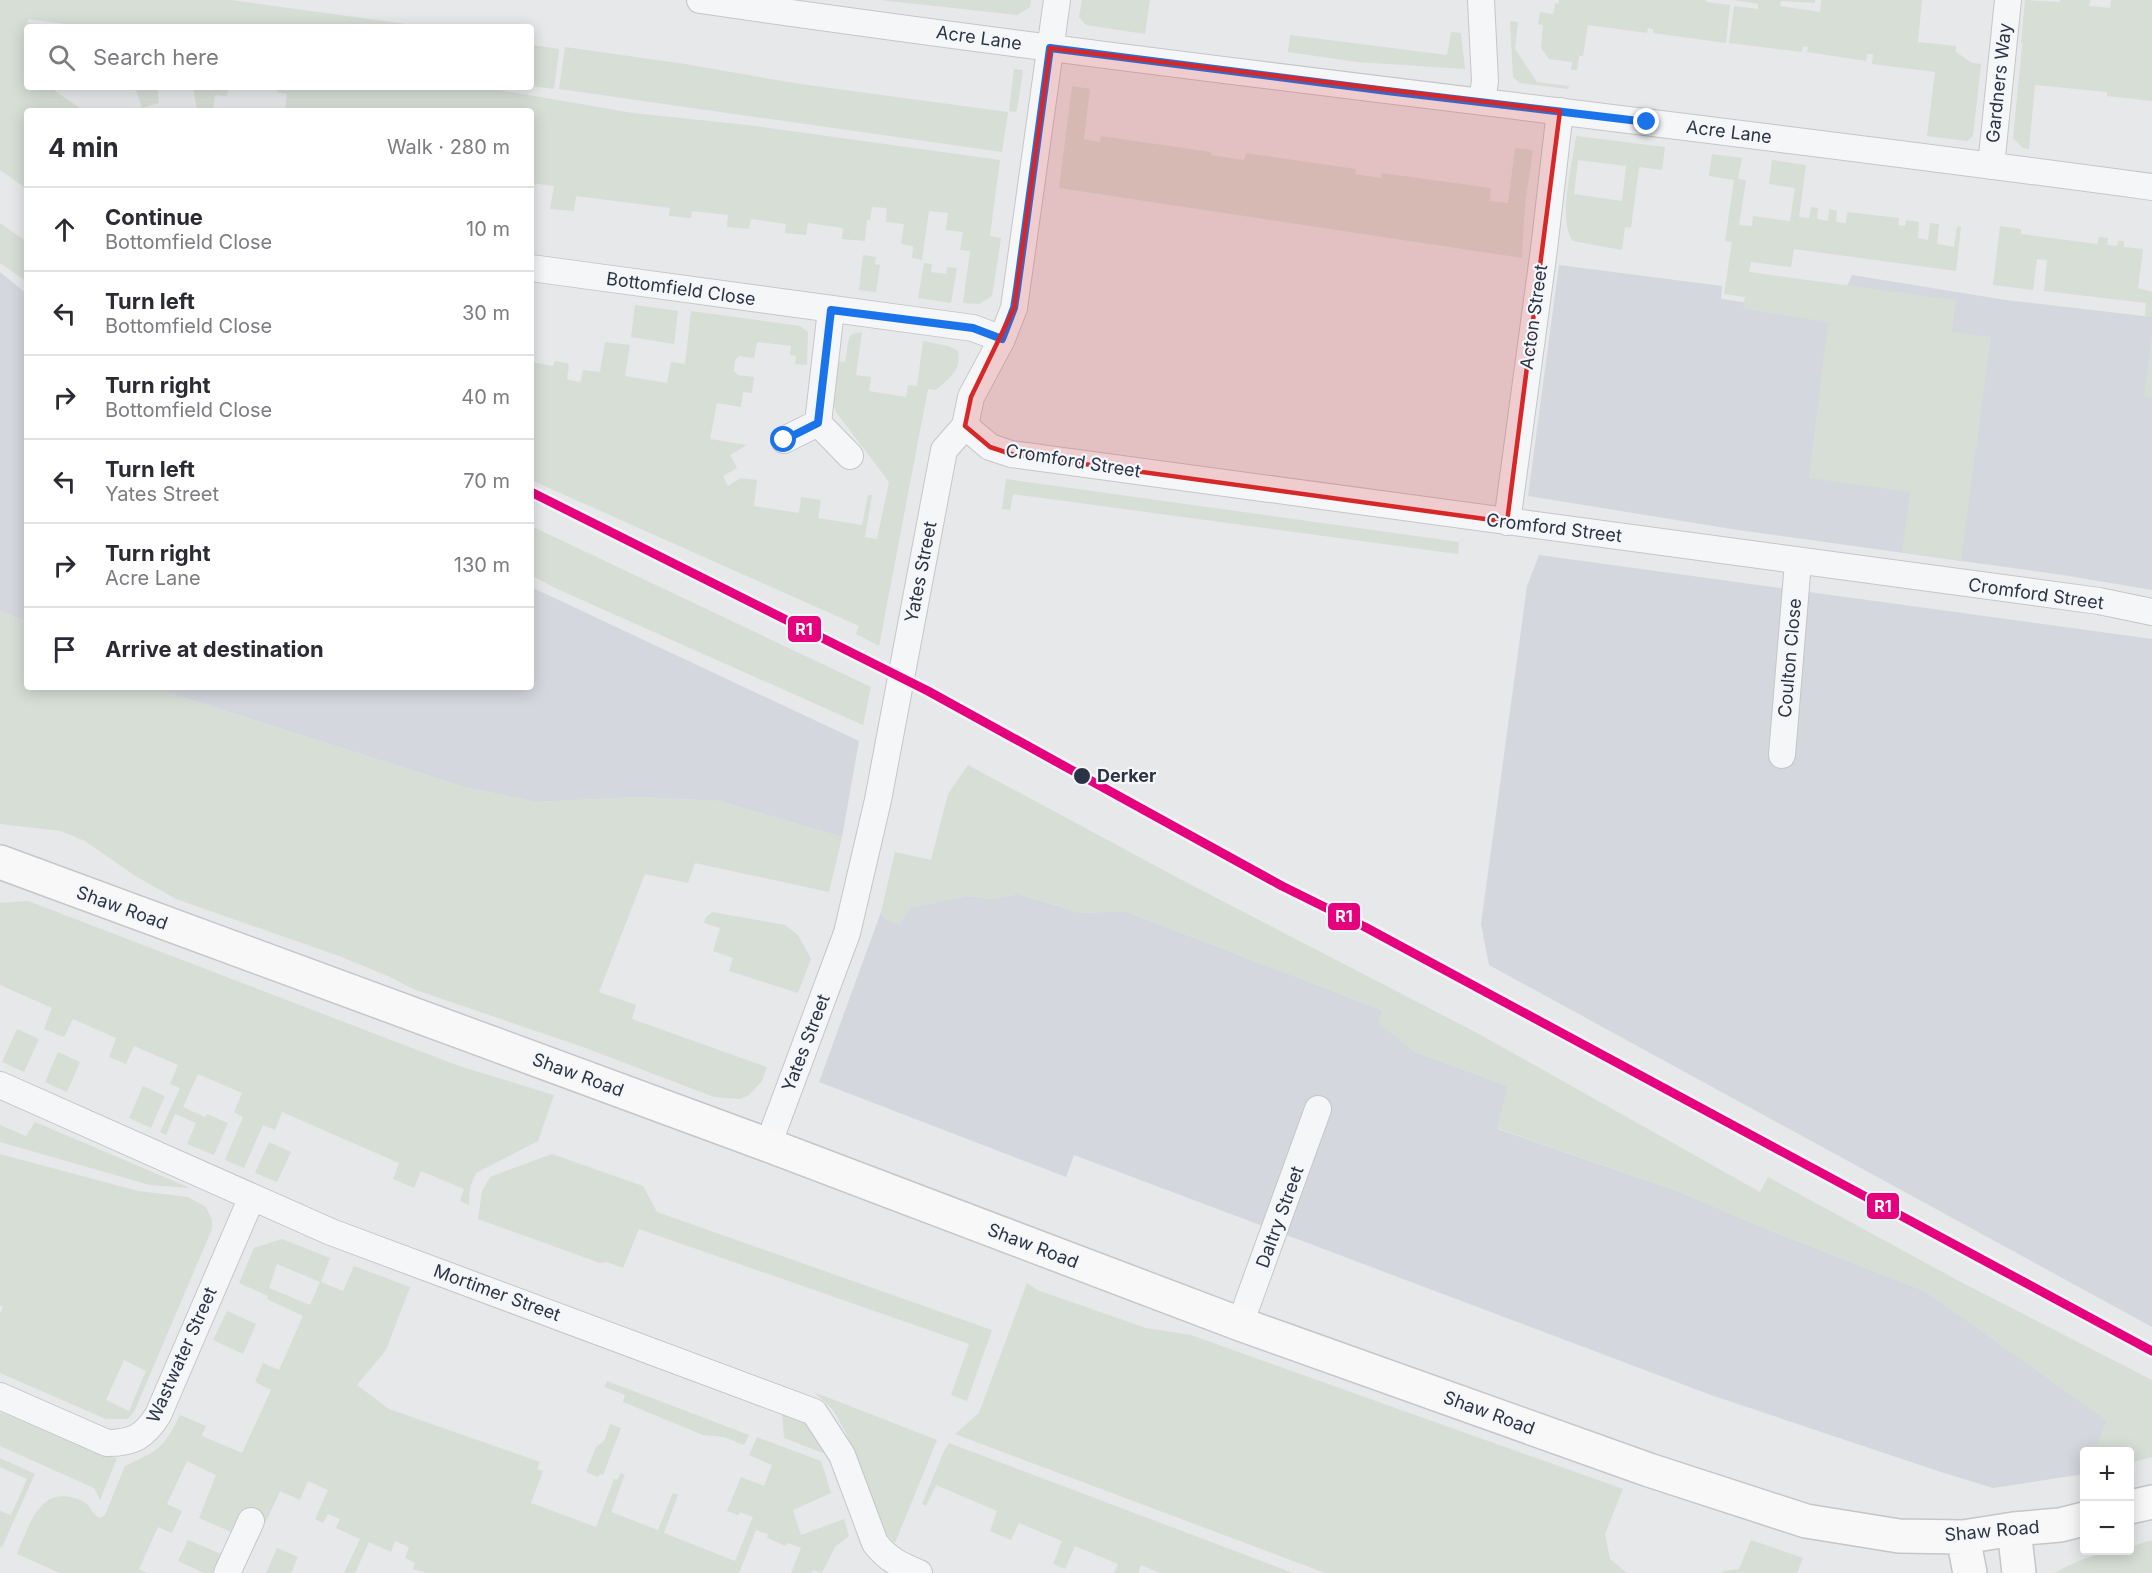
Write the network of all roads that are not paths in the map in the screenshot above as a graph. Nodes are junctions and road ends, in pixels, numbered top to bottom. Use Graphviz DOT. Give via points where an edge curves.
graph roads {
  1 [pos="700,0"];
  2 [pos="1057,0"];
  3 [pos="1480,0"];
  4 [pos="2007,0"];
  5 [pos="1050,48"];
  6 [pos="1482,101"];
  7 [pos="1560,111"];
  8 [pos="1991,165"];
  9 [pos="2152,187"];
  10 [pos="534,268"];
  11 [pos="831,310"];
  12 [pos="1002,339"];
  13 [pos="818,423"];
  14 [pos="964,426"];
  15 [pos="784,440"];
  16 [pos="849,456"];
  17 [pos="1508,522"];
  18 [pos="1798,562"];
  19 [pos="2152,612"];
  20 [pos="1782,755"];
  21 [pos="0,862"];
  22 [pos="0,1085"];
  23 [pos="1318,1109"];
  24 [pos="768,1145"];
  25 [pos="252,1197"];
  26 [pos="1240,1324"];
  27 [pos="0,1396"];
  28 [pos="2152,1502"];
  29 [pos="2134,1506"];
  30 [pos="2080,1520"];
  31 [pos="251,1521"];
  32 [pos="2014,1529"];
  33 [pos="1963,1537"];
  34 [pos="227,1573"];
  35 [pos="920,1573"];
  36 [pos="1970,1573"];
  37 [pos="2019,1573"];
  1 -- 5 [label="street, Acre Lane"];
  2 -- 5 [label="street, Yates Street"];
  3 -- 6 [label="street" via="1485,81"];
  4 -- 8 [label="street, Gardners Way"];
  5 -- 6 [label="street, Acre Lane"];
  5 -- 12 [label="street, Yates Street" via="1014,308"];
  6 -- 7 [label="street, Acre Lane"];
  7 -- 8 [label="street, Acre Lane"];
  7 -- 17 [label="street, Acton Street"];
  8 -- 9 [label="street, Acre Lane"];
  10 -- 11 [label="street, Bottomfield Close"];
  11 -- 12 [label="street, Bottomfield Close" via="973,328"];
  11 -- 13 [label="street"];
  12 -- 14 [label="street, Yates Street" via="971,397"];
  13 -- 15 [label="street"];
  13 -- 16 [label="street"];
  14 -- 17 [label="street, Cromford Street" via="990,447 1011,454"];
  14 -- 24 [label="street, Yates Street" via="944,450 878,800 848,933"];
  17 -- 18 [label="street, Cromford Street"];
  18 -- 19 [label="street, Cromford Street" via="2099,601"];
  18 -- 20 [label="street, Coulton Close"];
  21 -- 24 [label="main road, Shaw Road"];
  22 -- 25 [label="street, Mortimer Street"];
  23 -- 26 [label="street, Daltry Street"];
  24 -- 26 [label="main road, Shaw Road"];
  25 -- 27 [label="street, Wastwater Street" via="158,1415 148,1430 125,1443 106,1443"];
  25 -- 35 [label="street, Mortimer Street" via="331,1232 814,1412 842,1455 875,1543 896,1563"];
  26 -- 33 [label="main road, Shaw Road" via="1649,1470 1806,1521 1899,1536"];
  28 -- 29 [label="main road"];
  30 -- 32 [label="main road, Shaw Road"];
  31 -- 34 [label="street"];
  32 -- 33 [label="main road, Shaw Road"];
  32 -- 37 [label="main road"];
  33 -- 36 [label="main road"];
}
